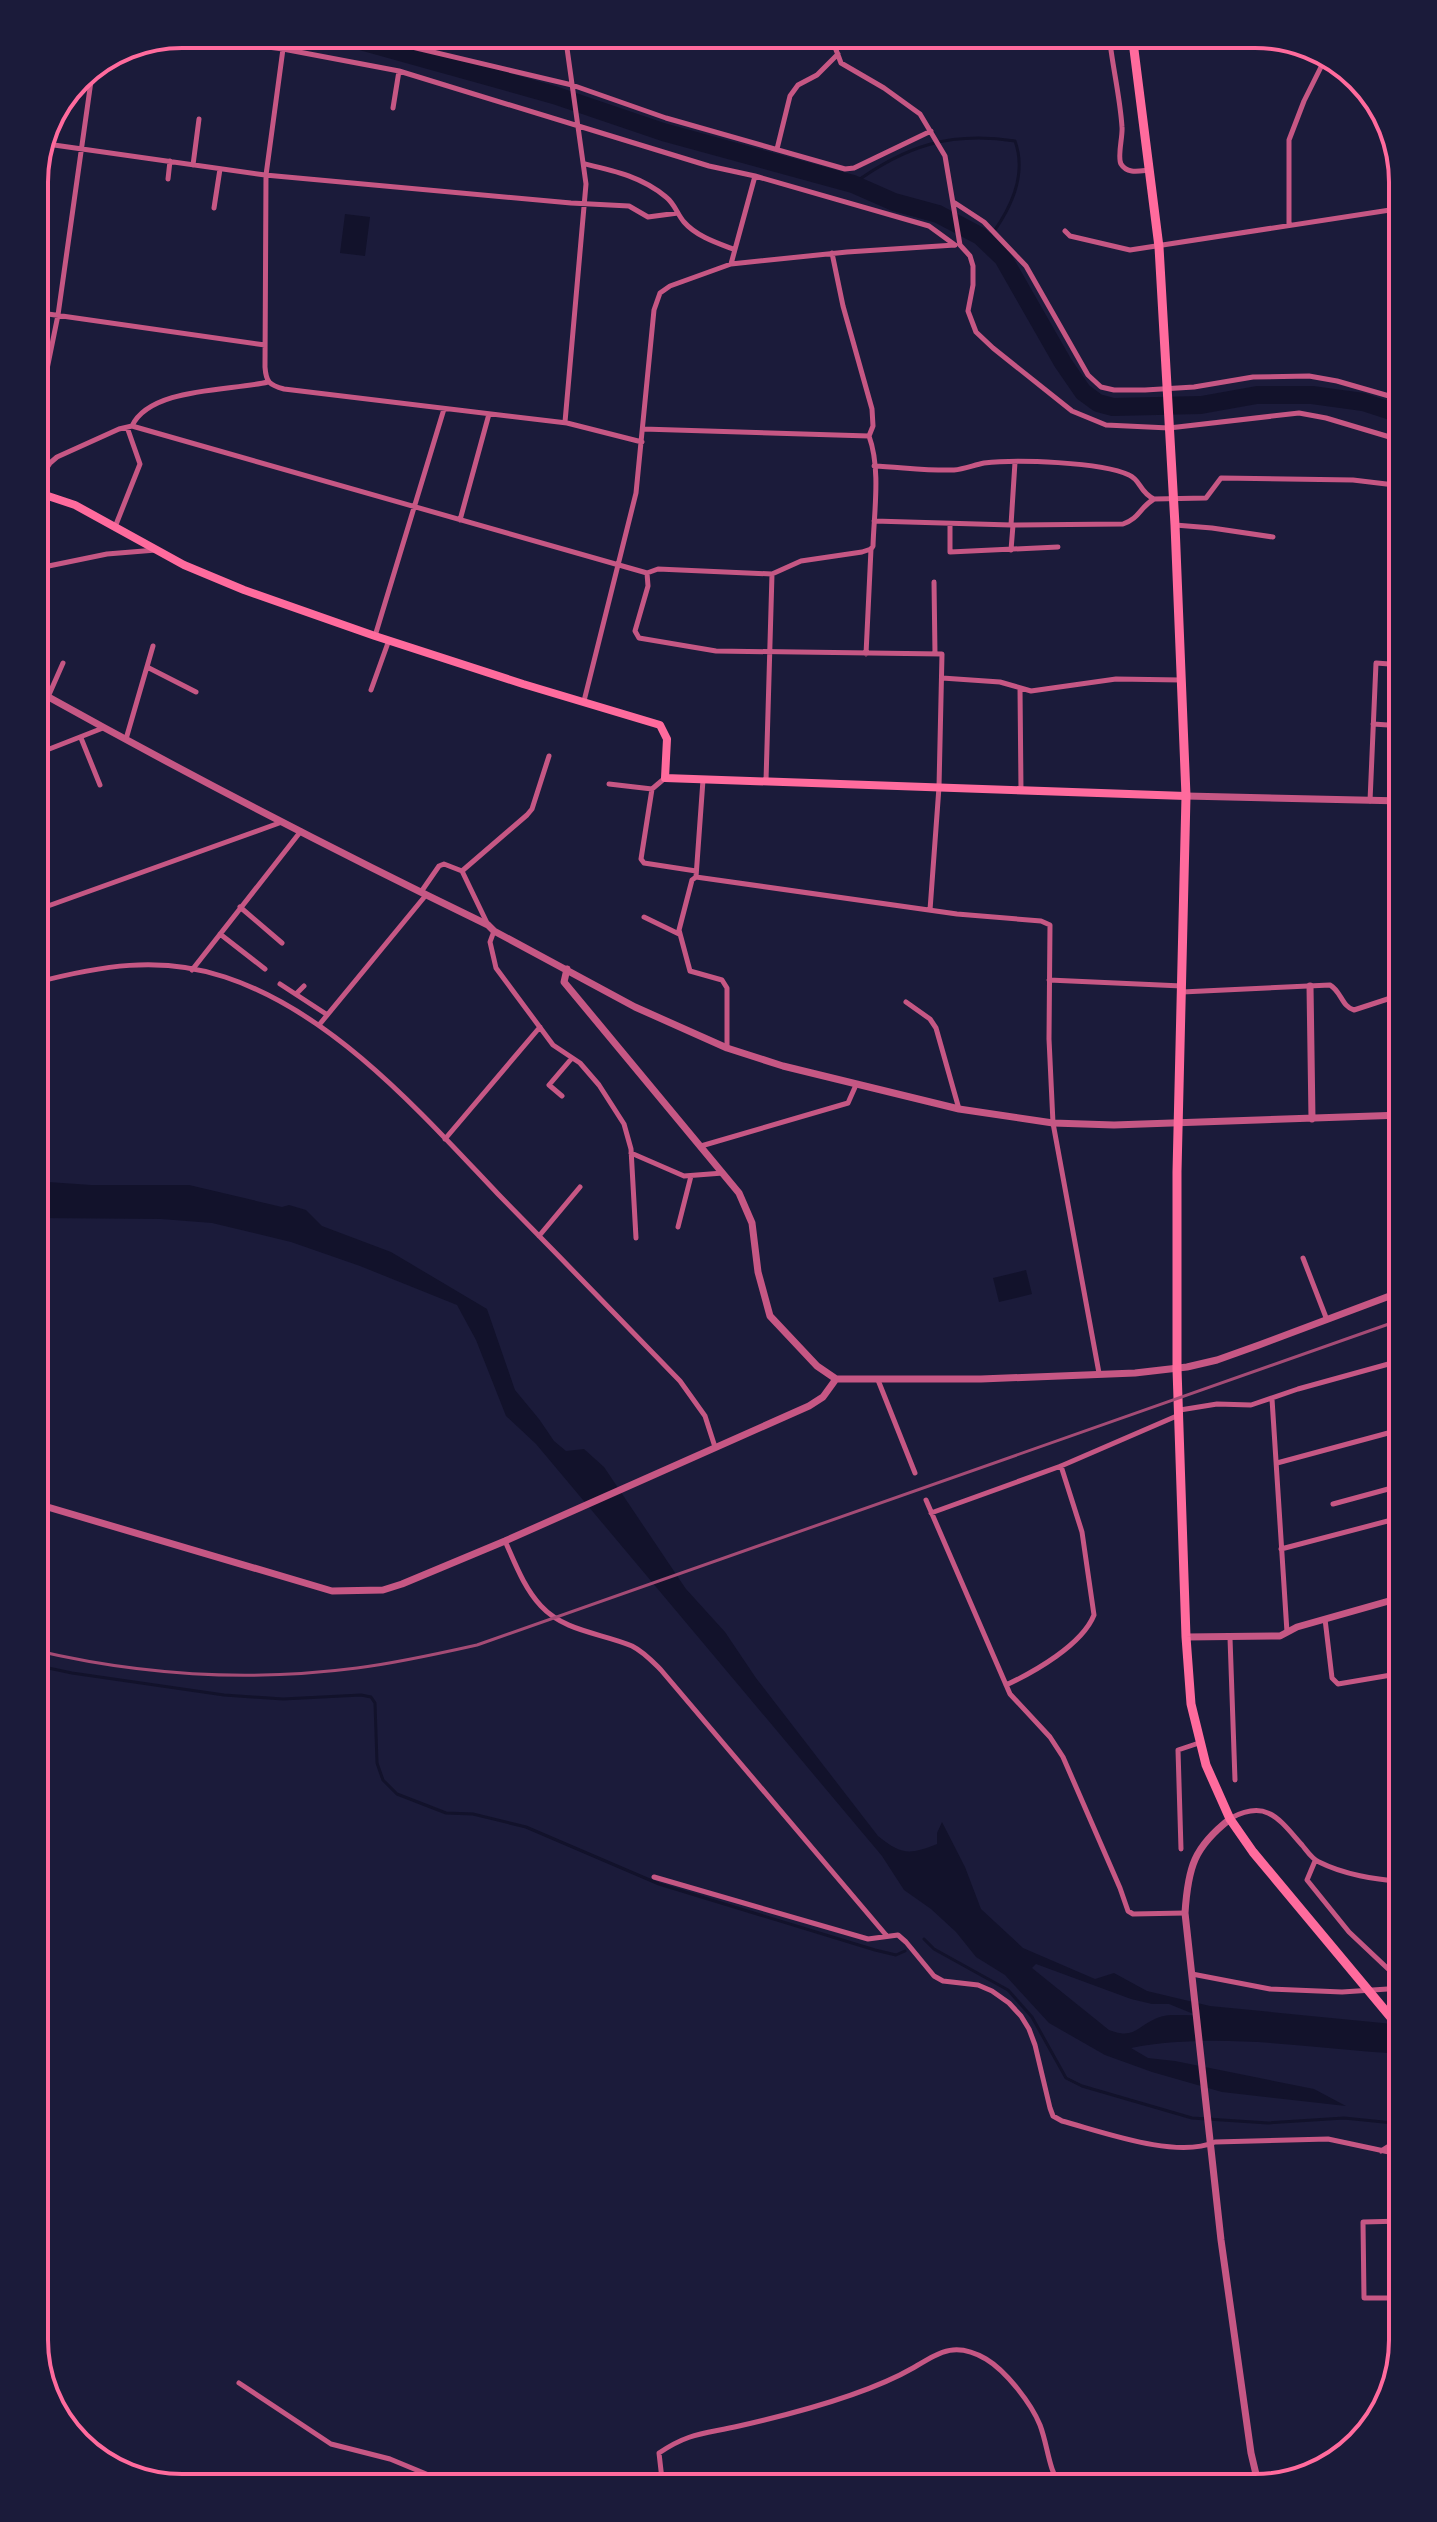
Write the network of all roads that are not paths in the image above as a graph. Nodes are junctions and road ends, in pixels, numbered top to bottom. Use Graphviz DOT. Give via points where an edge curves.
graph roads {
  1 [pos="276,48"];
  2 [pos="413,48"];
  3 [pos="567,48"];
  4 [pos="835,48"];
  5 [pos="1111,48"];
  6 [pos="1134,48"];
  7 [pos="283,49"];
  8 [pos="838,54"];
  9 [pos="1322,67"];
  10 [pos="399,71"];
  11 [pos="90,85"];
  12 [pos="573,88"];
  13 [pos="393,108"];
  14 [pos="199,119"];
  15 [pos="579,126"];
  16 [pos="933,133"];
  17 [pos="54,145"];
  18 [pos="81,149"];
  19 [pos="777,149"];
  20 [pos="170,161"];
  21 [pos="585,164"];
  22 [pos="193,165"];
  23 [pos="220,169"];
  24 [pos="1149,170"];
  25 [pos="266,175"];
  26 [pos="755,176"];
  27 [pos="168,179"];
  28 [pos="584,203"];
  29 [pos="954,203"];
  30 [pos="214,208"];
  31 [pos="1389,210"];
  32 [pos="678,213"];
  33 [pos="1289,225"];
  34 [pos="1065,231"];
  35 [pos="957,245"];
  36 [pos="1159,247"];
  37 [pos="733,249"];
  38 [pos="832,253"];
  39 [pos="731,264"];
  40 [pos="48,314"];
  41 [pos="58,315"];
  42 [pos="265,345"];
  43 [pos="48,364"];
  44 [pos="268,382"];
  45 [pos="1167,390"];
  46 [pos="1389,396"];
  47 [pos="444,409"];
  48 [pos="489,414"];
  49 [pos="565,422"];
  50 [pos="1168,426"];
  51 [pos="129,427"];
  52 [pos="643,429"];
  53 [pos="869,436"];
  54 [pos="1389,437"];
  55 [pos="642,442"];
  56 [pos="1015,462"];
  57 [pos="48,466"];
  58 [pos="874,466"];
  59 [pos="1389,484"];
  60 [pos="48,496"];
  61 [pos="1154,499"];
  62 [pos="1172,500"];
  63 [pos="413,506"];
  64 [pos="460,520"];
  65 [pos="874,521"];
  66 [pos="950,524"];
  67 [pos="1012,525"];
  68 [pos="1175,525"];
  69 [pos="115,527"];
  70 [pos="1273,537"];
  71 [pos="1058,547"];
  72 [pos="871,549"];
  73 [pos="157,550"];
  74 [pos="1011,550"];
  75 [pos="619,565"];
  76 [pos="48,566"];
  77 [pos="647,573"];
  78 [pos="772,574"];
  79 [pos="934,582"];
  80 [pos="375,636"];
  81 [pos="389,640"];
  82 [pos="153,646"];
  83 [pos="771,652"];
  84 [pos="866,654"];
  85 [pos="935,654"];
  86 [pos="63,663"];
  87 [pos="1389,664"];
  88 [pos="147,666"];
  89 [pos="942,678"];
  90 [pos="1181,680"];
  91 [pos="1020,688"];
  92 [pos="371,690"];
  93 [pos="196,692"];
  94 [pos="48,697"];
  95 [pos="584,701"];
  96 [pos="1373,724"];
  97 [pos="1389,725"];
  98 [pos="103,728"];
  99 [pos="81,738"];
  100 [pos="126,739"];
  101 [pos="48,750"];
  102 [pos="549,756"];
  103 [pos="665,778"];
  104 [pos="703,780"];
  105 [pos="766,782"];
  106 [pos="609,784"];
  107 [pos="100,785"];
  108 [pos="939,787"];
  109 [pos="652,789"];
  110 [pos="1021,791"];
  111 [pos="1186,796"];
  112 [pos="1370,801"];
  113 [pos="1389,801"];
  114 [pos="284,822"];
  115 [pos="301,830"];
  116 [pos="462,871"];
  117 [pos="696,874"];
  118 [pos="423,893"];
  119 [pos="48,906"];
  120 [pos="240,907"];
  121 [pos="930,910"];
  122 [pos="644,917"];
  123 [pos="491,928"];
  124 [pos="220,934"];
  125 [pos="680,935"];
  126 [pos="282,943"];
  127 [pos="265,969"];
  128 [pos="567,969"];
  129 [pos="192,970"];
  130 [pos="48,979"];
  131 [pos="1049,980"];
  132 [pos="280,984"];
  133 [pos="304,986"];
  134 [pos="1310,986"];
  135 [pos="1181,989"];
  136 [pos="296,994"];
  137 [pos="1389,999"];
  138 [pos="906,1002"];
  139 [pos="326,1014"];
  140 [pos="319,1025"];
  141 [pos="540,1027"];
  142 [pos="727,1048"];
  143 [pos="572,1058"];
  144 [pos="856,1085"];
  145 [pos="562,1096"];
  146 [pos="959,1109"];
  147 [pos="1389,1116"];
  148 [pos="1312,1119"];
  149 [pos="1178,1122"];
  150 [pos="1053,1123"];
  151 [pos="445,1139"];
  152 [pos="701,1146"];
  153 [pos="631,1153"];
  154 [pos="723,1173"];
  155 [pos="691,1176"];
  156 [pos="580,1187"];
  157 [pos="678,1227"];
  158 [pos="539,1236"];
  159 [pos="636,1238"];
  160 [pos="1303,1258"];
  161 [pos="1389,1296"];
  162 [pos="1327,1320"];
  163 [pos="1389,1364"];
  164 [pos="1177,1369"];
  165 [pos="1099,1373"];
  166 [pos="836,1379"];
  167 [pos="878,1380"];
  168 [pos="1272,1399"];
  169 [pos="1179,1413"];
  170 [pos="1389,1433"];
  171 [pos="715,1447"];
  172 [pos="1277,1463"];
  173 [pos="1061,1466"];
  174 [pos="915,1473"];
  175 [pos="1389,1489"];
  176 [pos="926,1500"];
  177 [pos="1333,1504"];
  178 [pos="48,1507"];
  179 [pos="931,1513"];
  180 [pos="1389,1521"];
  181 [pos="505,1541"];
  182 [pos="1281,1549"];
  183 [pos="1389,1601"];
  184 [pos="1325,1618"];
  185 [pos="1287,1632"];
  186 [pos="1186,1637"];
  187 [pos="1230,1638"];
  188 [pos="1389,1675"];
  189 [pos="1006,1685"];
  190 [pos="1199,1743"];
  191 [pos="1235,1780"];
  192 [pos="1230,1819"];
  193 [pos="1181,1849"];
  194 [pos="1315,1861"];
  195 [pos="654,1877"];
  196 [pos="1389,1881"];
  197 [pos="1185,1913"];
  198 [pos="886,1936"];
  199 [pos="1389,1972"];
  200 [pos="1192,1976"];
  201 [pos="1389,1987"];
  202 [pos="1389,2015"];
  203 [pos="1210,2145"];
  204 [pos="1389,2146"];
  205 [pos="1381,2151"];
  206 [pos="1389,2153"];
  207 [pos="1389,2221"];
  208 [pos="1389,2298"];
  209 [pos="239,2383"];
  210 [pos="422,2474"];
  211 [pos="661,2474"];
  212 [pos="1052,2474"];
  213 [pos="1256,2474"];
  1 -- 7 [label="street"];
  2 -- 12 [label="street"];
  3 -- 12 [label="street"];
  4 -- 8 [label="street"];
  5 -- 24 [label="street" via="1122,123 1119,158 1127,170"];
  6 -- 24 [label="highway"];
  7 -- 10 [label="street"];
  7 -- 25 [label="street"];
  8 -- 16 [label="street" via="841,63 920,114"];
  8 -- 19 [label="street" via="790,96"];
  9 -- 33 [label="street" via="1289,140"];
  10 -- 13 [label="street"];
  10 -- 15 [label="street"];
  11 -- 18 [label="street"];
  12 -- 15 [label="street"];
  12 -- 19 [label="street"];
  14 -- 22 [label="street"];
  15 -- 21 [label="street"];
  15 -- 26 [label="street"];
  16 -- 19 [label="street" via="845,169"];
  16 -- 29 [label="street" via="945,156"];
  17 -- 18 [label="street"];
  18 -- 20 [label="street"];
  18 -- 41 [label="street"];
  20 -- 22 [label="street"];
  20 -- 27 [label="street"];
  21 -- 28 [label="street"];
  21 -- 32 [label="street" via="637,178 668,198"];
  22 -- 23 [label="street"];
  23 -- 25 [label="street"];
  23 -- 30 [label="street"];
  24 -- 36 [label="highway"];
  25 -- 28 [label="street"];
  25 -- 42 [label="street"];
  26 -- 35 [label="street" via="929,226"];
  26 -- 37 [label="street"];
  28 -- 32 [label="street" via="629,206 648,217"];
  28 -- 49 [label="street"];
  29 -- 35 [label="street"];
  29 -- 45 [label="street" via="984,222 1026,266 1088,375 1101,387"];
  31 -- 33 [label="street"];
  32 -- 37 [label="street" via="696,233"];
  33 -- 36 [label="street"];
  34 -- 36 [label="street" via="1130,250"];
  35 -- 38 [label="street"];
  35 -- 50 [label="street" via="973,266 968,311 976,332 993,348 1072,411 1106,425"];
  36 -- 45 [label="highway"];
  37 -- 39 [label="street"];
  38 -- 39 [label="street"];
  38 -- 53 [label="street" via="872,409"];
  39 -- 52 [label="street" via="670,286 656,300"];
  40 -- 41 [label="street"];
  41 -- 42 [label="street"];
  41 -- 43 [label="street"];
  42 -- 44 [label="street"];
  44 -- 47 [label="street" via="284,389"];
  44 -- 51 [label="street" via="177,396 151,406"];
  45 -- 46 [label="street" via="1253,377 1309,376"];
  45 -- 50 [label="highway"];
  47 -- 48 [label="street"];
  47 -- 63 [label="street"];
  48 -- 49 [label="street"];
  48 -- 64 [label="street"];
  49 -- 55 [label="street"];
  50 -- 54 [label="street" via="1299,413"];
  50 -- 62 [label="highway"];
  51 -- 57 [label="street" via="57,457"];
  51 -- 63 [label="street"];
  51 -- 69 [label="street" via="140,464"];
  52 -- 53 [label="street"];
  52 -- 55 [label="street"];
  53 -- 58 [label="street"];
  55 -- 75 [label="street"];
  56 -- 58 [label="street" via="954,470"];
  56 -- 61 [label="street" via="1112,468 1132,476"];
  56 -- 67 [label="street"];
  58 -- 65 [label="street"];
  59 -- 62 [label="street" via="1221,478 1206,498"];
  60 -- 69 [label="main road"];
  61 -- 62 [label="street"];
  61 -- 67 [label="street" via="1123,524"];
  62 -- 68 [label="highway"];
  63 -- 64 [label="street"];
  63 -- 80 [label="street"];
  64 -- 75 [label="street"];
  65 -- 66 [label="street"];
  65 -- 72 [label="street"];
  66 -- 67 [label="street"];
  66 -- 74 [label="street" via="950,552"];
  67 -- 74 [label="street"];
  68 -- 70 [label="street"];
  68 -- 90 [label="highway"];
  69 -- 73 [label="main road"];
  71 -- 74 [label="street"];
  72 -- 78 [label="street" via="801,561"];
  72 -- 84 [label="street"];
  73 -- 76 [label="street"];
  73 -- 80 [label="main road" via="213,579"];
  75 -- 77 [label="street"];
  75 -- 95 [label="street"];
  77 -- 78 [label="street" via="658,569"];
  77 -- 83 [label="street" via="635,631 639,638 716,651"];
  78 -- 83 [label="street"];
  79 -- 85 [label="street"];
  80 -- 81 [label="main road"];
  81 -- 92 [label="street"];
  81 -- 95 [label="main road"];
  82 -- 88 [label="street"];
  83 -- 84 [label="street"];
  83 -- 105 [label="street"];
  84 -- 85 [label="street"];
  85 -- 89 [label="street" via="942,654"];
  86 -- 94 [label="street"];
  87 -- 96 [label="street" via="1376,663"];
  88 -- 93 [label="street"];
  88 -- 100 [label="street"];
  89 -- 91 [label="street"];
  89 -- 108 [label="street"];
  90 -- 91 [label="street" via="1116,679 1031,691"];
  90 -- 111 [label="highway"];
  91 -- 110 [label="street"];
  94 -- 98 [label="street"];
  95 -- 103 [label="main road" via="660,725 667,739"];
  96 -- 97 [label="street"];
  96 -- 112 [label="street"];
  98 -- 99 [label="street"];
  98 -- 100 [label="street"];
  99 -- 101 [label="street"];
  99 -- 107 [label="street"];
  100 -- 114 [label="street"];
  102 -- 116 [label="street" via="532,809"];
  103 -- 104 [label="main road"];
  103 -- 109 [label="street"];
  104 -- 105 [label="main road"];
  104 -- 117 [label="street"];
  105 -- 108 [label="main road"];
  106 -- 109 [label="street"];
  108 -- 110 [label="main road"];
  108 -- 121 [label="street"];
  109 -- 117 [label="street" via="641,859"];
  110 -- 111 [label="main road"];
  111 -- 112 [label="street"];
  111 -- 135 [label="highway"];
  112 -- 113 [label="street"];
  114 -- 115 [label="street"];
  114 -- 119 [label="street"];
  115 -- 118 [label="street"];
  115 -- 120 [label="street"];
  116 -- 118 [label="street" via="439,866"];
  116 -- 123 [label="street"];
  117 -- 121 [label="street"];
  117 -- 125 [label="street"];
  118 -- 123 [label="street"];
  118 -- 139 [label="street"];
  120 -- 124 [label="street"];
  120 -- 126 [label="street"];
  121 -- 131 [label="street" via="1048,923"];
  122 -- 125 [label="street"];
  123 -- 128 [label="street"];
  123 -- 141 [label="street" via="496,968"];
  124 -- 127 [label="street"];
  124 -- 129 [label="street"];
  125 -- 142 [label="street" via="690,971 722,980 727,988"];
  128 -- 142 [label="street"];
  128 -- 152 [label="street" via="564,982"];
  129 -- 130 [label="street" via="139,963"];
  129 -- 140 [label="street" via="266,994"];
  131 -- 135 [label="street"];
  131 -- 150 [label="street"];
  132 -- 136 [label="street"];
  133 -- 136 [label="street"];
  134 -- 135 [label="street"];
  134 -- 137 [label="street" via="1330,985 1354,1010"];
  134 -- 148 [label="street"];
  135 -- 149 [label="highway"];
  136 -- 139 [label="street"];
  138 -- 146 [label="street" via="936,1028"];
  139 -- 140 [label="street"];
  140 -- 151 [label="street"];
  141 -- 143 [label="street"];
  141 -- 151 [label="street"];
  142 -- 144 [label="street"];
  143 -- 145 [label="street" via="549,1085"];
  143 -- 153 [label="street" via="617,1110"];
  144 -- 146 [label="street"];
  144 -- 152 [label="street" via="848,1103"];
  146 -- 150 [label="street"];
  147 -- 148 [label="street"];
  148 -- 149 [label="street"];
  149 -- 150 [label="street"];
  149 -- 164 [label="highway"];
  150 -- 165 [label="street"];
  151 -- 158 [label="street"];
  152 -- 154 [label="street"];
  153 -- 155 [label="street"];
  153 -- 159 [label="street"];
  154 -- 155 [label="street"];
  154 -- 166 [label="street" via="752,1223 770,1316"];
  155 -- 157 [label="street"];
  156 -- 158 [label="street"];
  158 -- 171 [label="street" via="680,1381 705,1416"];
  160 -- 162 [label="street"];
  161 -- 162 [label="street"];
  162 -- 164 [label="street"];
  163 -- 168 [label="street"];
  164 -- 165 [label="street"];
  164 -- 169 [label="highway"];
  165 -- 167 [label="street"];
  166 -- 167 [label="street"];
  166 -- 171 [label="street" via="809,1406"];
  167 -- 174 [label="street"];
  168 -- 169 [label="street"];
  168 -- 172 [label="street"];
  169 -- 173 [label="street"];
  169 -- 186 [label="highway"];
  170 -- 172 [label="street"];
  171 -- 181 [label="street"];
  172 -- 182 [label="street"];
  173 -- 179 [label="street"];
  173 -- 189 [label="street" via="1082,1532 1094,1615 1078,1637 1034,1673"];
  175 -- 177 [label="street"];
  176 -- 179 [label="street"];
  178 -- 181 [label="street" via="332,1591 383,1590"];
  179 -- 189 [label="street"];
  180 -- 182 [label="street"];
  181 -- 198 [label="street" via="530,1594 543,1609 568,1625 633,1647 661,1670"];
  182 -- 185 [label="street"];
  183 -- 184 [label="street"];
  184 -- 185 [label="street"];
  184 -- 188 [label="street" via="1334,1682"];
  185 -- 187 [label="street"];
  186 -- 187 [label="street"];
  186 -- 190 [label="highway"];
  187 -- 191 [label="street"];
  189 -- 197 [label="street" via="1063,1757 1128,1911"];
  190 -- 192 [label="highway"];
  190 -- 193 [label="street" via="1178,1750"];
  192 -- 194 [label="street" via="1255,1809 1279,1818"];
  192 -- 197 [label="street" via="1198,1852"];
  192 -- 202 [label="highway"];
  194 -- 196 [label="street"];
  194 -- 199 [label="street" via="1307,1880"];
  195 -- 198 [label="street" via="846,1934"];
  197 -- 200 [label="street"];
  198 -- 203 [label="street" via="898,1935 943,1981 978,1985 1009,2003 1029,2029 1053,2116 1159,2145"];
  200 -- 201 [label="street" via="1270,1989"];
  200 -- 203 [label="street"];
  203 -- 205 [label="street" via="1328,2139"];
  203 -- 213 [label="street"];
  204 -- 205 [label="street"];
  205 -- 206 [label="street"];
  207 -- 208 [label="street" via="1363,2222 1364,2298"];
  209 -- 210 [label="street" via="331,2444 390,2459"];
  211 -- 212 [label="street" via="659,2453 679,2439 796,2412 894,2379 956,2349 988,2361 1031,2407"];
}
